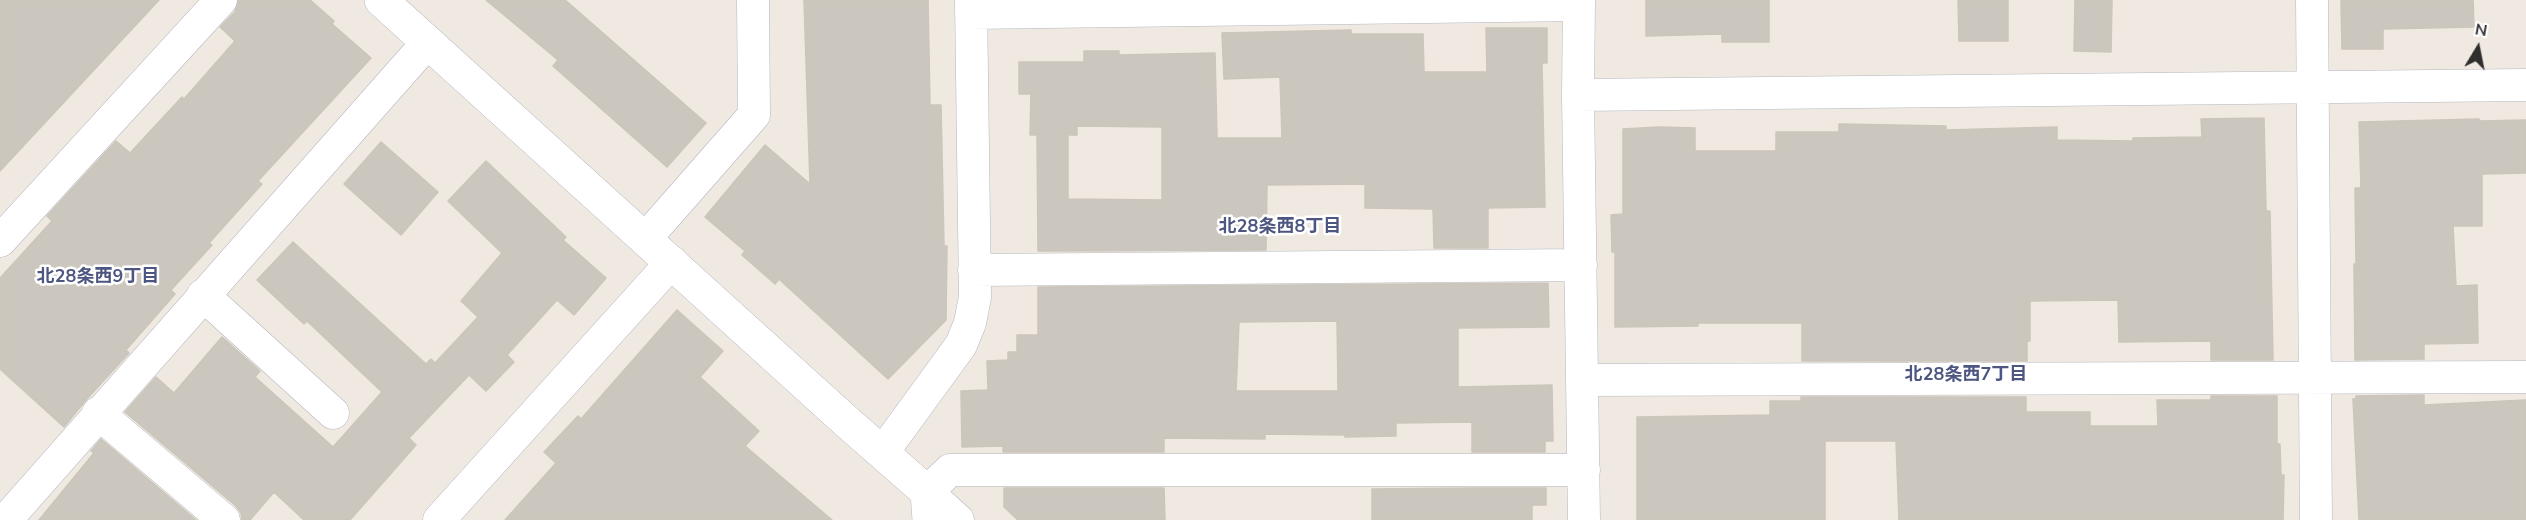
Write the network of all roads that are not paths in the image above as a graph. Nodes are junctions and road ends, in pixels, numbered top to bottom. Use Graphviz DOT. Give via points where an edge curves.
graph roads {
  1 [pos="221,0"];
  2 [pos="381,0"];
  3 [pos="753,0"];
  4 [pos="2312,0"];
  5 [pos="1579,3"];
  6 [pos="971,6"];
  7 [pos="428,42"];
  8 [pos="2526,85"];
  9 [pos="2313,87"];
  10 [pos="1578,95"];
  11 [pos="646,238"];
  12 [pos="0,241"];
  13 [pos="672,262"];
  14 [pos="1581,265"];
  15 [pos="974,270"];
  16 [pos="204,295"];
  17 [pos="2526,377"];
  18 [pos="2315,378"];
  19 [pos="1582,380"];
  20 [pos="98,413"];
  21 [pos="333,413"];
  22 [pos="883,452"];
  23 [pos="1584,470"];
  24 [pos="928,506"];
  25 [pos="448,517"];
  26 [pos="6,520"];
  27 [pos="224,520"];
  28 [pos="958,520"];
  29 [pos="1584,520"];
  30 [pos="2316,520"];
  1 -- 12 [label="street"];
  2 -- 7 [label="street"];
  3 -- 11 [label="street" via="754,115"];
  4 -- 9 [label="street"];
  5 -- 6 [label="street"];
  5 -- 10 [label="street"];
  6 -- 15 [label="street"];
  7 -- 11 [label="street"];
  7 -- 16 [label="street"];
  8 -- 9 [label="street"];
  9 -- 10 [label="street"];
  9 -- 18 [label="street"];
  10 -- 14 [label="street"];
  11 -- 13 [label="street"];
  13 -- 22 [label="street"];
  13 -- 25 [label="street"];
  14 -- 15 [label="street"];
  14 -- 19 [label="street"];
  15 -- 22 [label="street" via="975,297 961,345"];
  16 -- 20 [label="street"];
  16 -- 21 [label="street"];
  17 -- 18 [label="street"];
  18 -- 19 [label="street"];
  18 -- 30 [label="street"];
  19 -- 23 [label="street"];
  20 -- 26 [label="street"];
  20 -- 27 [label="street"];
  22 -- 24 [label="street"];
  23 -- 24 [label="street" via="950,470"];
  23 -- 29 [label="street"];
  24 -- 28 [label="street"];
}
